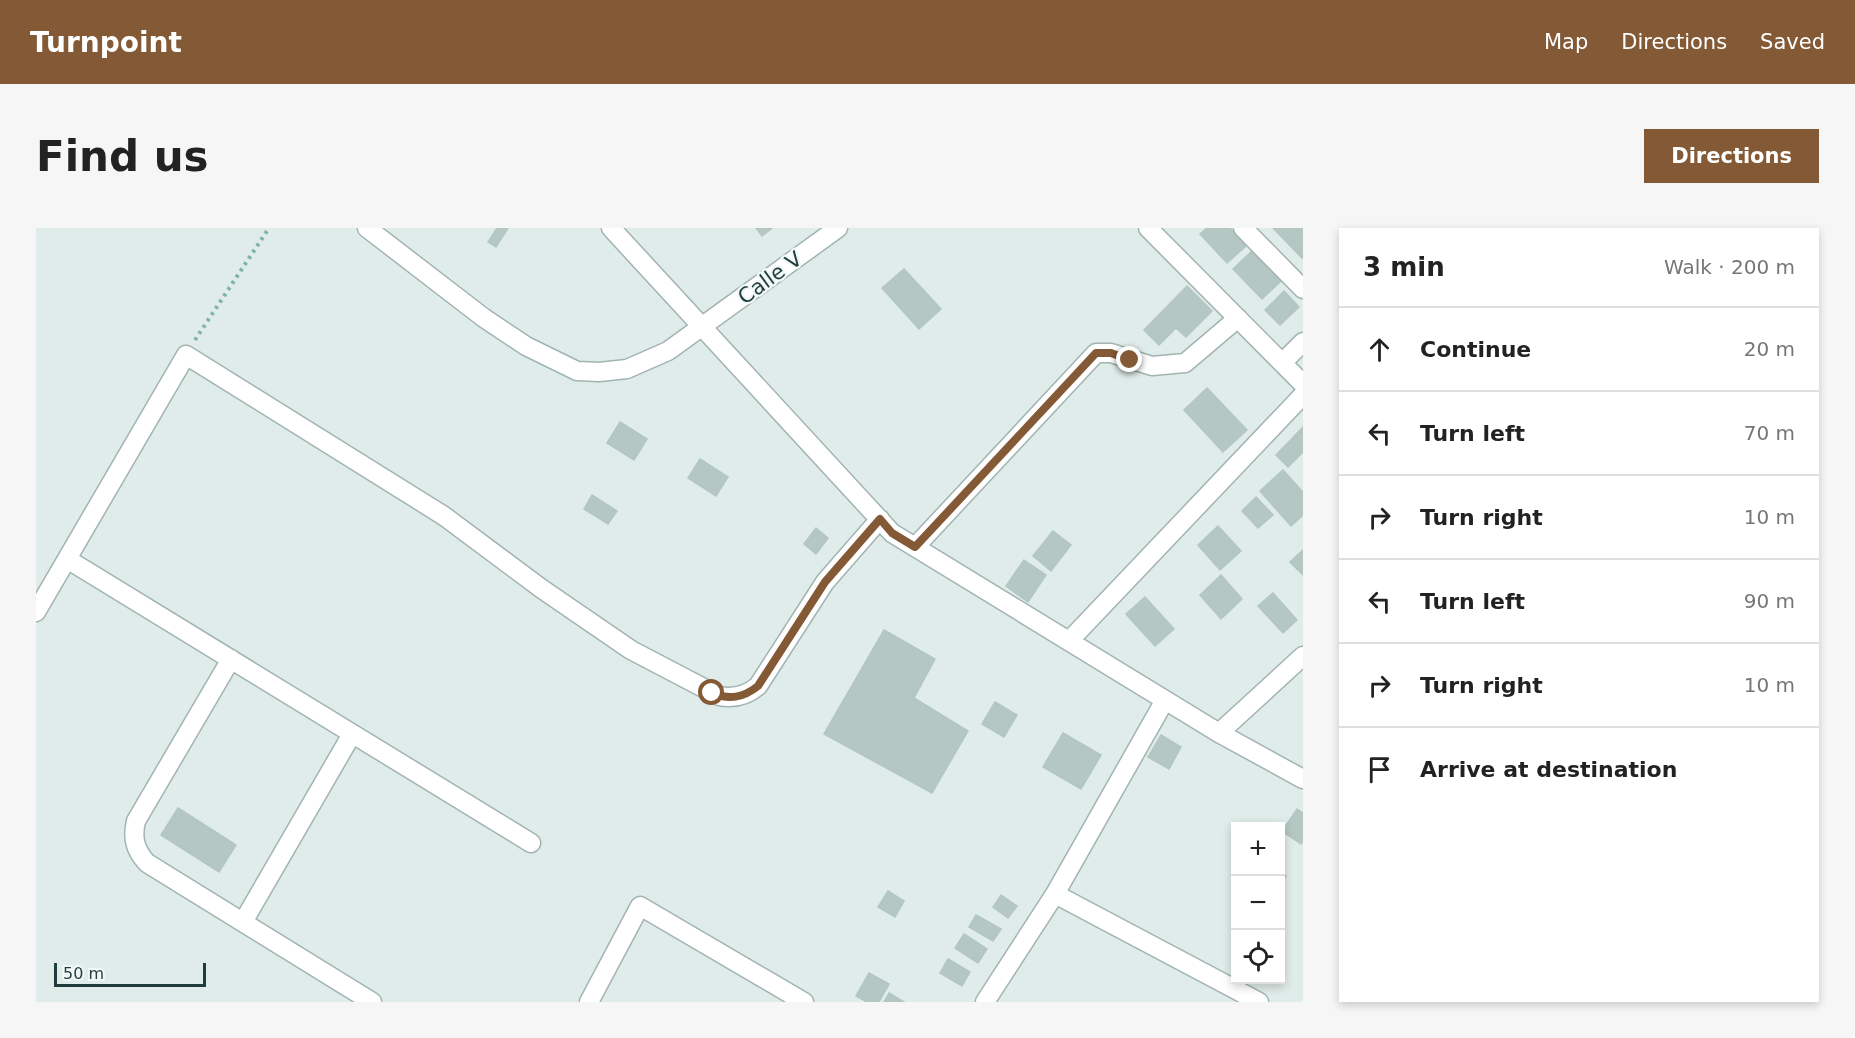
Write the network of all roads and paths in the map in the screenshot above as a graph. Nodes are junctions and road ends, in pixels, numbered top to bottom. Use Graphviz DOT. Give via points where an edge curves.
graph roads {
  1 [pos="269,228"];
  2 [pos="367,228"];
  3 [pos="611,228"];
  4 [pos="838,228"];
  5 [pos="1149,228"];
  6 [pos="1243,228"];
  7 [pos="1303,289"];
  8 [pos="1238,318"];
  9 [pos="701,328"];
  10 [pos="1303,342"];
  11 [pos="186,355"];
  12 [pos="1282,363"];
  13 [pos="1303,384"];
  14 [pos="1303,395"];
  15 [pos="880,519"];
  16 [pos="915,547"];
  17 [pos="67,559"];
  18 [pos="36,612"];
  19 [pos="1069,641"];
  20 [pos="1303,656"];
  21 [pos="231,658"];
  22 [pos="1165,700"];
  23 [pos="1219,733"];
  24 [pos="352,734"];
  25 [pos="1303,779"];
  26 [pos="531,843"];
  27 [pos="1055,894"];
  28 [pos="243,922"];
  29 [pos="372,1002"];
  30 [pos="589,1002"];
  31 [pos="804,1002"];
  32 [pos="986,1002"];
  33 [pos="1259,1002"];
  1 -- 11 [label="path"];
  2 -- 9 [label="street, Calle V" via="484,318 526,346 577,370 627,369 668,351"];
  3 -- 9 [label="street"];
  4 -- 9 [label="street, Calle V"];
  5 -- 8 [label="street"];
  6 -- 7 [label="street"];
  8 -- 12 [label="street"];
  8 -- 16 [label="street" via="1185,363 1152,366 1111,353 1096,353"];
  9 -- 15 [label="street"];
  10 -- 12 [label="street"];
  11 -- 15 [label="street" via="444,516 631,650 719,696 742,696 758,686 825,582"];
  11 -- 17 [label="street"];
  12 -- 13 [label="street"];
  14 -- 19 [label="street"];
  15 -- 16 [label="street" via="892,533"];
  16 -- 19 [label="street"];
  17 -- 18 [label="street"];
  17 -- 21 [label="street"];
  19 -- 22 [label="street"];
  20 -- 23 [label="street"];
  21 -- 24 [label="street"];
  21 -- 28 [label="street" via="135,821 133,831 137,851 147,863"];
  22 -- 23 [label="street"];
  22 -- 27 [label="street"];
  23 -- 25 [label="street"];
  24 -- 26 [label="street"];
  24 -- 28 [label="street"];
  27 -- 32 [label="street"];
  27 -- 33 [label="street"];
  28 -- 29 [label="street"];
  30 -- 31 [label="street" via="640,906"];
}
